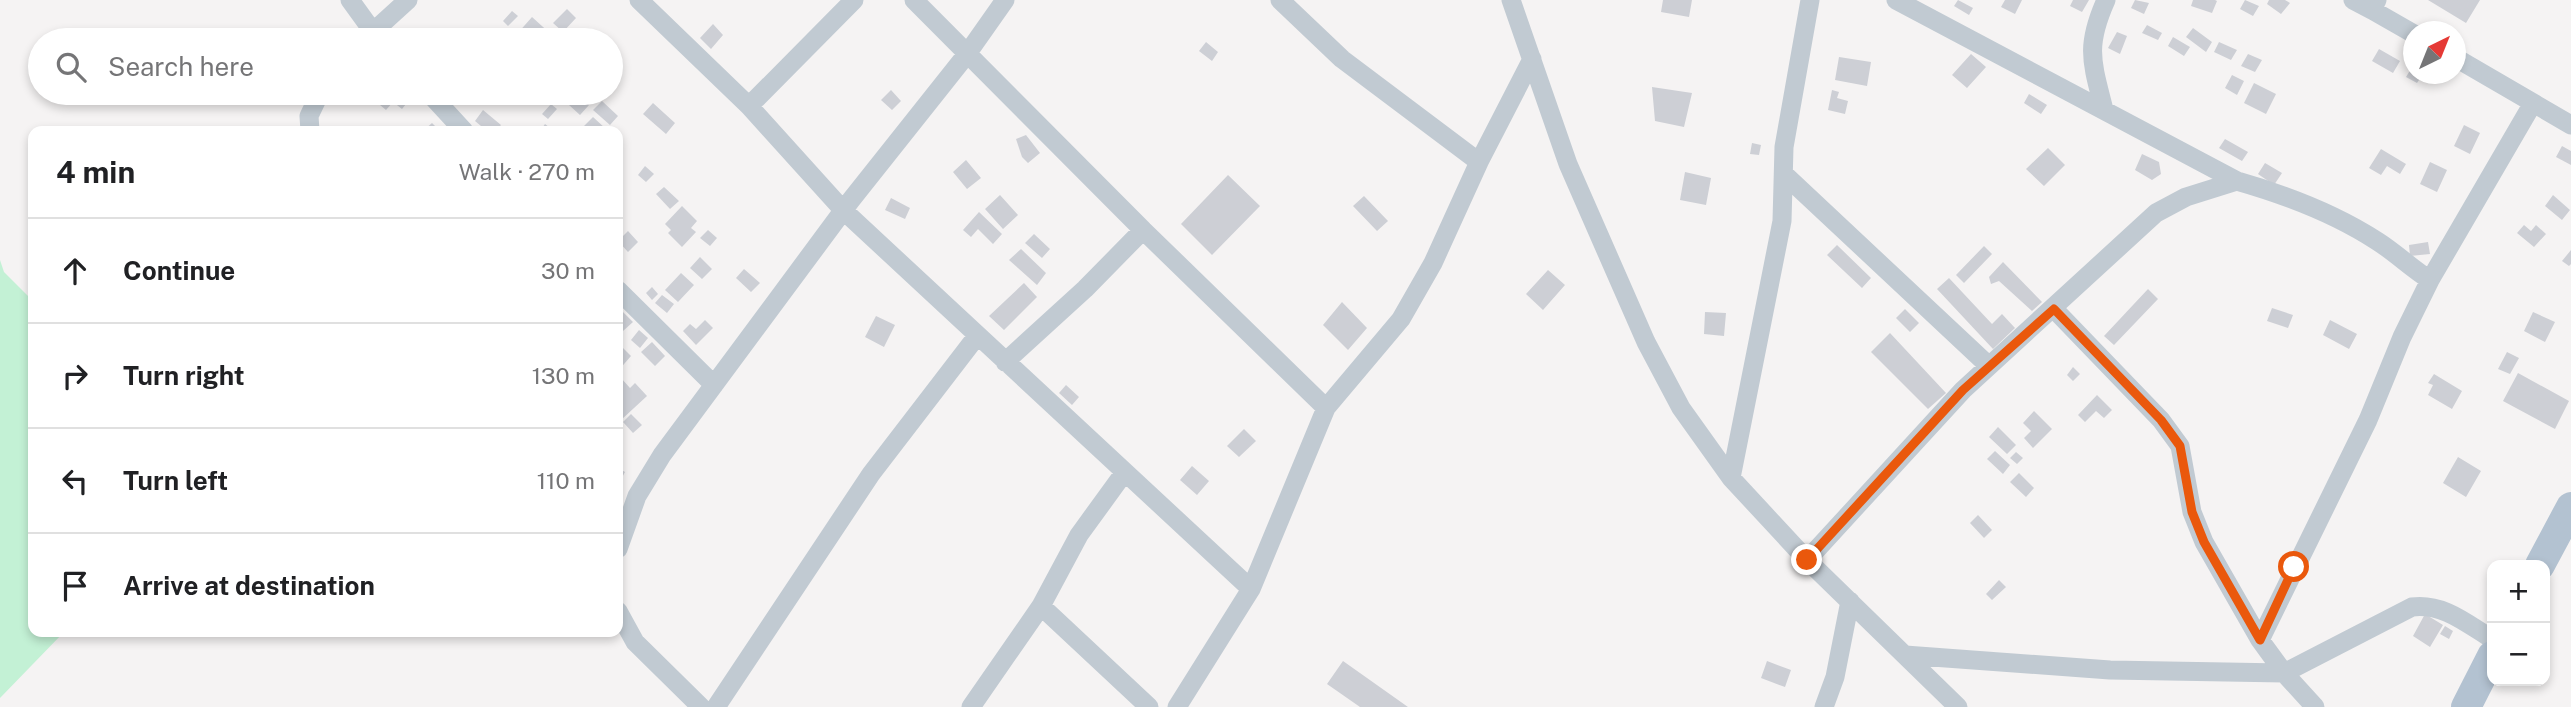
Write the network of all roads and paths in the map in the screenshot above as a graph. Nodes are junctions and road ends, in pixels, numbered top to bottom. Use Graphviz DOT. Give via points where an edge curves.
graph roads {
  1 [pos="350,0"];
  2 [pos="408,0"];
  3 [pos="639,0"];
  4 [pos="854,0"];
  5 [pos="915,0"];
  6 [pos="1005,0"];
  7 [pos="1280,0"];
  8 [pos="1511,0"];
  9 [pos="1810,0"];
  10 [pos="1896,0"];
  11 [pos="2106,0"];
  12 [pos="2353,0"];
  13 [pos="2375,5"];
  14 [pos="2403,26"];
  15 [pos="366,28"];
  16 [pos="381,28"];
  17 [pos="967,54"];
  18 [pos="1532,59"];
  19 [pos="2466,64"];
  20 [pos="2533,103"];
  21 [pos="315,105"];
  22 [pos="440,105"];
  23 [pos="749,106"];
  24 [pos="2104,110"];
  25 [pos="2571,125"];
  26 [pos="310,126"];
  27 [pos="459,126"];
  28 [pos="1479,162"];
  29 [pos="1785,175"];
  30 [pos="2237,181"];
  31 [pos="843,210"];
  32 [pos="1143,230"];
  33 [pos="2430,280"];
  34 [pos="623,295"];
  35 [pos="2054,309"];
  36 [pos="977,336"];
  37 [pos="1005,362"];
  38 [pos="1989,366"];
  39 [pos="714,385"];
  40 [pos="1326,408"];
  41 [pos="1124,473"];
  42 [pos="1731,478"];
  43 [pos="2568,520"];
  44 [pos="623,535"];
  45 [pos="1807,560"];
  46 [pos="2543,560"];
  47 [pos="1251,589"];
  48 [pos="1850,601"];
  49 [pos="1041,606"];
  50 [pos="623,620"];
  51 [pos="2487,636"];
  52 [pos="2260,640"];
  53 [pos="1905,655"];
  54 [pos="2487,666"];
  55 [pos="2284,673"];
  56 [pos="701,707"];
  57 [pos="716,707"];
  58 [pos="971,707"];
  59 [pos="1149,707"];
  60 [pos="1177,707"];
  61 [pos="1824,707"];
  62 [pos="1958,707"];
  63 [pos="2315,707"];
  64 [pos="2466,707"];
  1 -- 15 [label="street"];
  2 -- 16 [label="street"];
  3 -- 23 [label="street"];
  4 -- 23 [label="street"];
  5 -- 17 [label="street"];
  6 -- 17 [label="street"];
  7 -- 28 [label="street" via="1342,59"];
  8 -- 18 [label="street"];
  9 -- 29 [label="street" via="1784,147"];
  10 -- 24 [label="street"];
  11 -- 24 [label="street" via="2093,29 2092,44 2092,66"];
  12 -- 13 [label="street"];
  13 -- 14 [label="street"];
  17 -- 31 [label="street"];
  17 -- 32 [label="street"];
  18 -- 28 [label="street"];
  18 -- 42 [label="street" via="1568,164 1646,342 1681,408"];
  19 -- 20 [label="street"];
  20 -- 25 [label="street"];
  20 -- 33 [label="street"];
  21 -- 26 [label="street"];
  22 -- 27 [label="street"];
  23 -- 31 [label="street"];
  24 -- 30 [label="street"];
  28 -- 40 [label="street" via="1433,263 1401,319"];
  29 -- 38 [label="street"];
  29 -- 42 [label="street" via="1771,284"];
  30 -- 33 [label="street" via="2293,197 2377,240"];
  30 -- 35 [label="street" via="2186,197 2156,213"];
  31 -- 36 [label="street"];
  31 -- 39 [label="street"];
  32 -- 37 [label="street"];
  32 -- 40 [label="street"];
  33 -- 52 [label="street" via="2368,420"];
  34 -- 39 [label="street"];
  35 -- 38 [label="street"];
  35 -- 52 [label="street" via="2161,420 2180,446 2192,512 2204,542"];
  36 -- 37 [label="street"];
  36 -- 57 [label="street" via="871,474"];
  37 -- 41 [label="street"];
  38 -- 45 [label="street"];
  39 -- 44 [label="street" via="637,496"];
  40 -- 47 [label="street"];
  41 -- 47 [label="street"];
  41 -- 49 [label="street" via="1079,535"];
  42 -- 45 [label="street"];
  43 -- 46 [label="main road"];
  45 -- 48 [label="street"];
  47 -- 60 [label="street"];
  48 -- 53 [label="street"];
  48 -- 61 [label="street" via="1835,677"];
  49 -- 58 [label="street"];
  49 -- 59 [label="street"];
  50 -- 56 [label="street" via="635,642"];
  51 -- 55 [label="street" via="2445,610 2429,605 2412,607"];
  52 -- 55 [label="street"];
  53 -- 55 [label="street" via="2110,670"];
  53 -- 62 [label="street"];
  54 -- 64 [label="main road"];
  55 -- 63 [label="street"];
}
